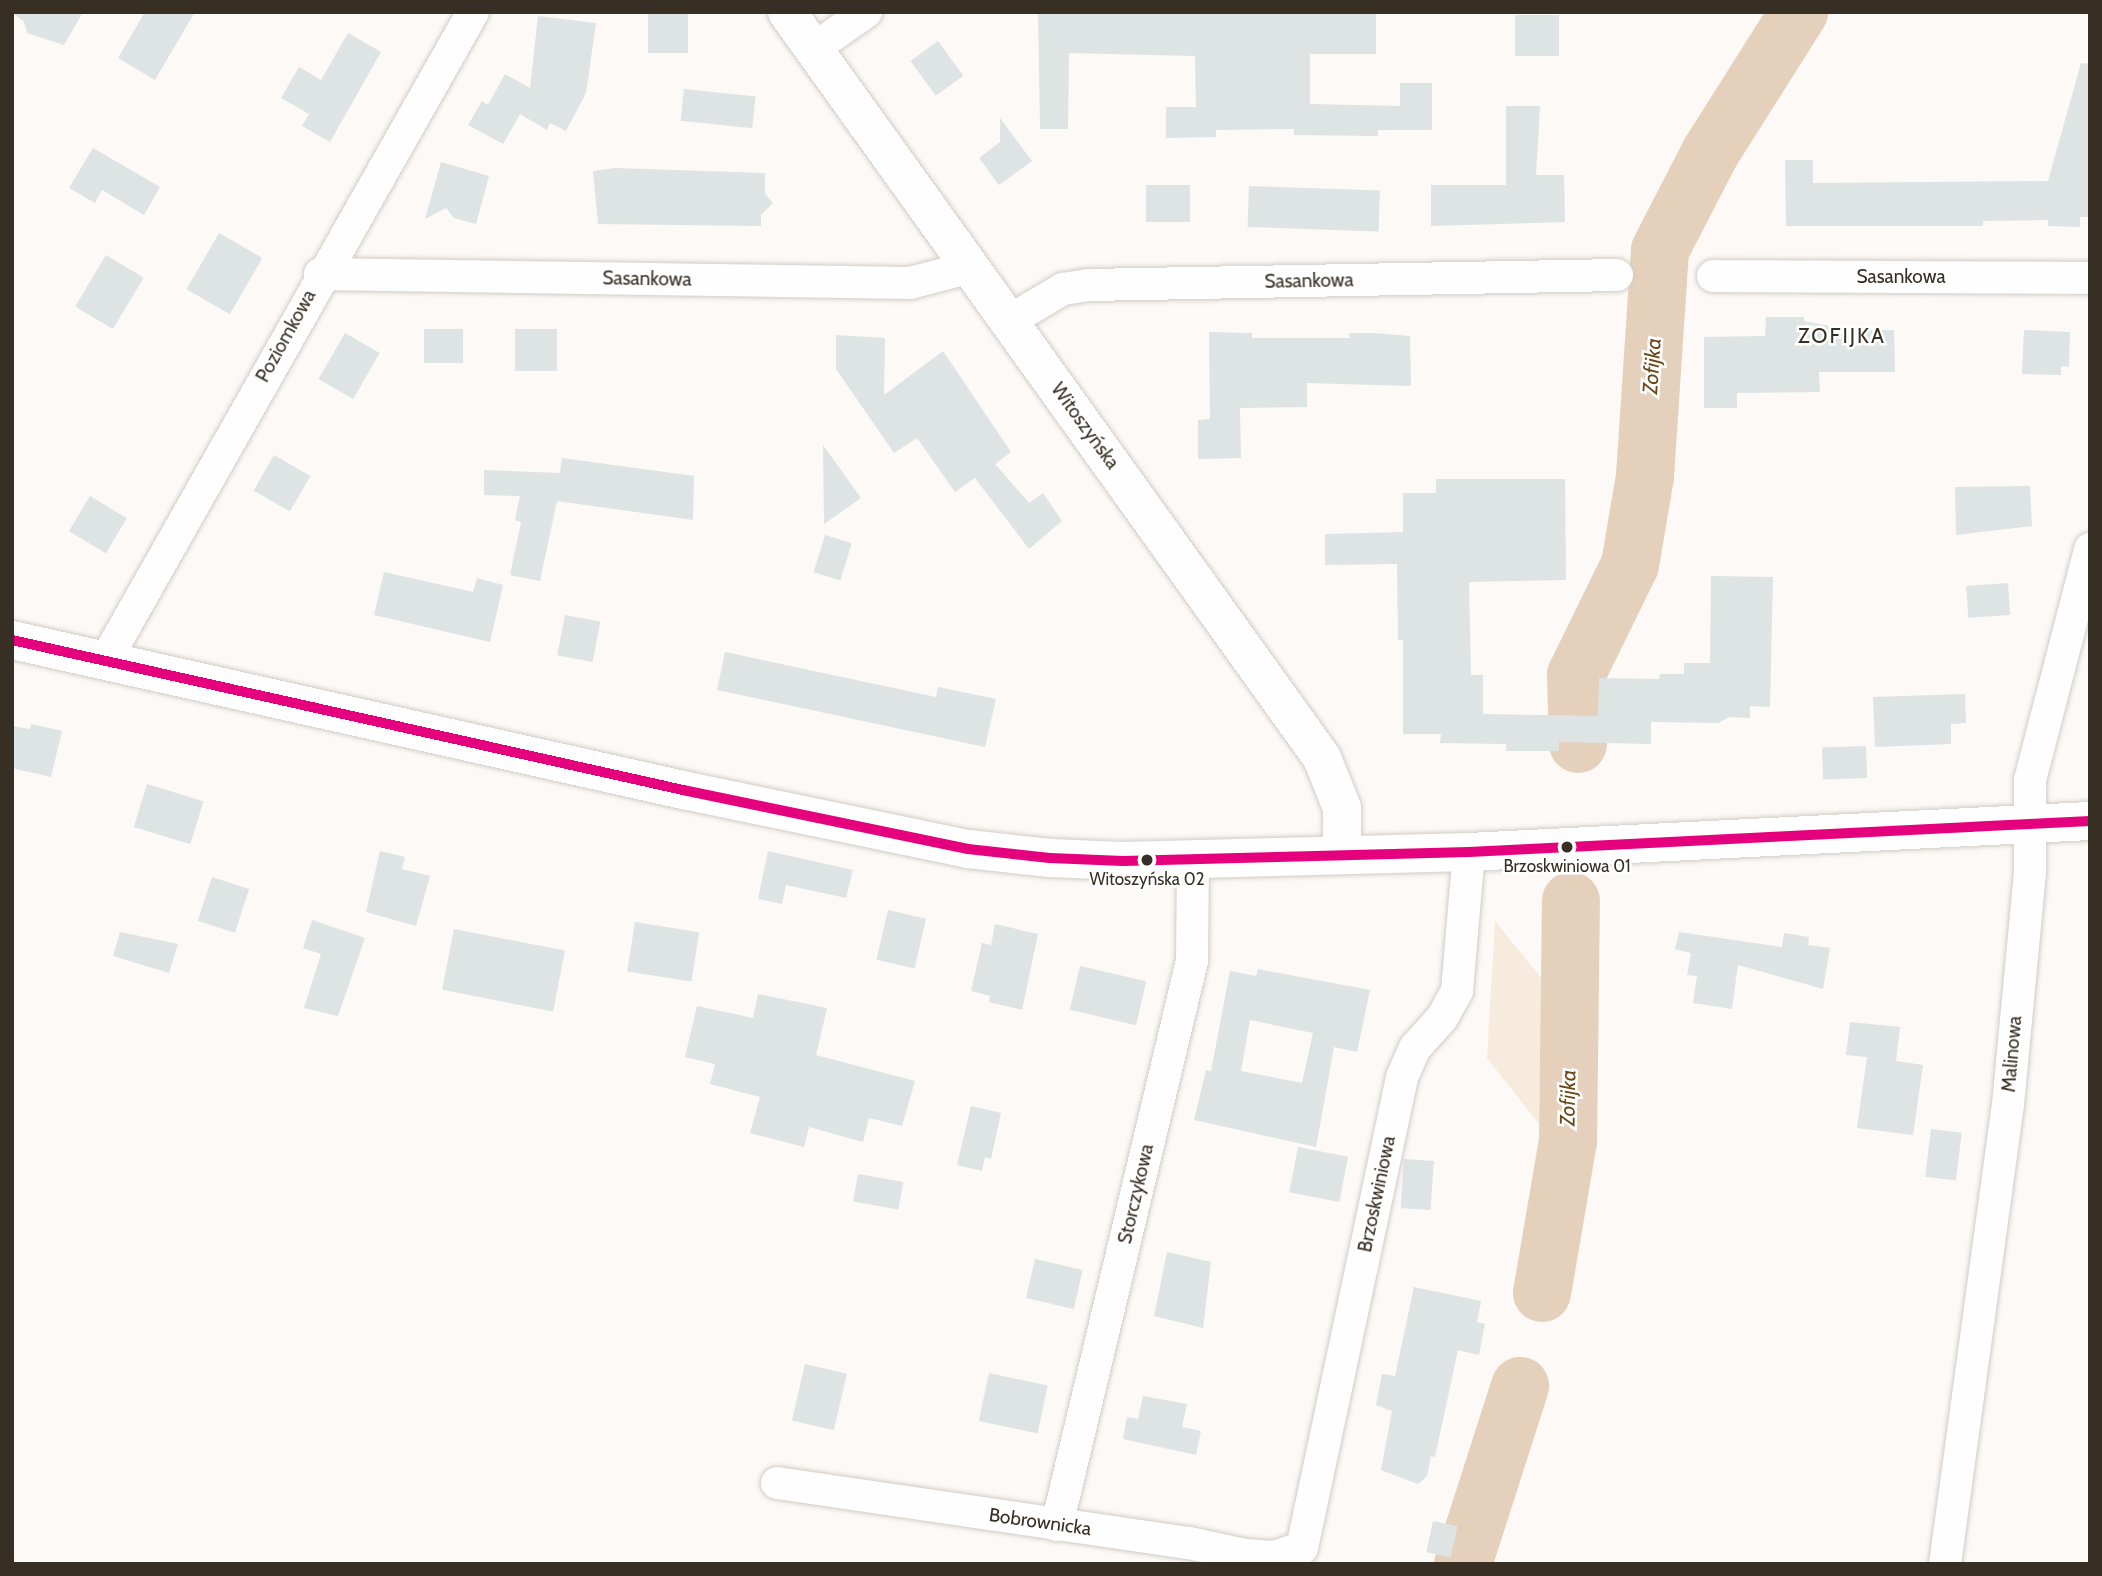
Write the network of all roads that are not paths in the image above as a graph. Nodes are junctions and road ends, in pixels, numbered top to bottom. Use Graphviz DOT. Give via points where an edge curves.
graph roads {
  1 [pos="473,12"];
  2 [pos="787,12"];
  3 [pos="866,12"];
  4 [pos="813,49"];
  5 [pos="971,267"];
  6 [pos="320,274"];
  7 [pos="1617,275"];
  8 [pos="1713,276"];
  9 [pos="2090,278"];
  10 [pos="1009,321"];
  11 [pos="2090,549"];
  12 [pos="12,640"];
  13 [pos="104,663"];
  14 [pos="2090,821"];
  15 [pos="2032,824"];
  16 [pos="1469,852"];
  17 [pos="1342,855"];
  18 [pos="1193,860"];
  19 [pos="777,1483"];
  20 [pos="1057,1525"];
  21 [pos="1302,1548"];
  22 [pos="1945,1564"];
  1 -- 6 [label="street, Poziomkowa"];
  2 -- 4 [label="street, Witoszyńska"];
  3 -- 4 [label="street"];
  4 -- 5 [label="street, Witoszyńska"];
  5 -- 6 [label="street, Sasankowa" via="910,283"];
  5 -- 10 [label="street, Witoszyńska"];
  6 -- 13 [label="street, Poziomkowa"];
  7 -- 10 [label="street, Sasankowa" via="1088,285 1063,289"];
  8 -- 9 [label="street, Sasankowa"];
  10 -- 17 [label="street, Witoszyńska" via="1321,758 1342,808"];
  11 -- 15 [label="street, Malinowa" via="2030,780"];
  12 -- 13 [label="street"];
  13 -- 18 [label="street" via="968,849 1050,858"];
  14 -- 15 [label="street"];
  15 -- 16 [label="street"];
  15 -- 22 [label="street, Malinowa" via="2008,1105"];
  16 -- 17 [label="street"];
  16 -- 21 [label="street, Brzoskwiniowa" via="1457,991 1442,1018 1415,1048 1402,1077"];
  17 -- 18 [label="street"];
  18 -- 20 [label="street, Storczykowa" via="1192,961"];
  19 -- 20 [label="street, Bobrownicka"];
  20 -- 21 [label="street, Bobrownicka" via="1245,1555 1274,1557"];
}
